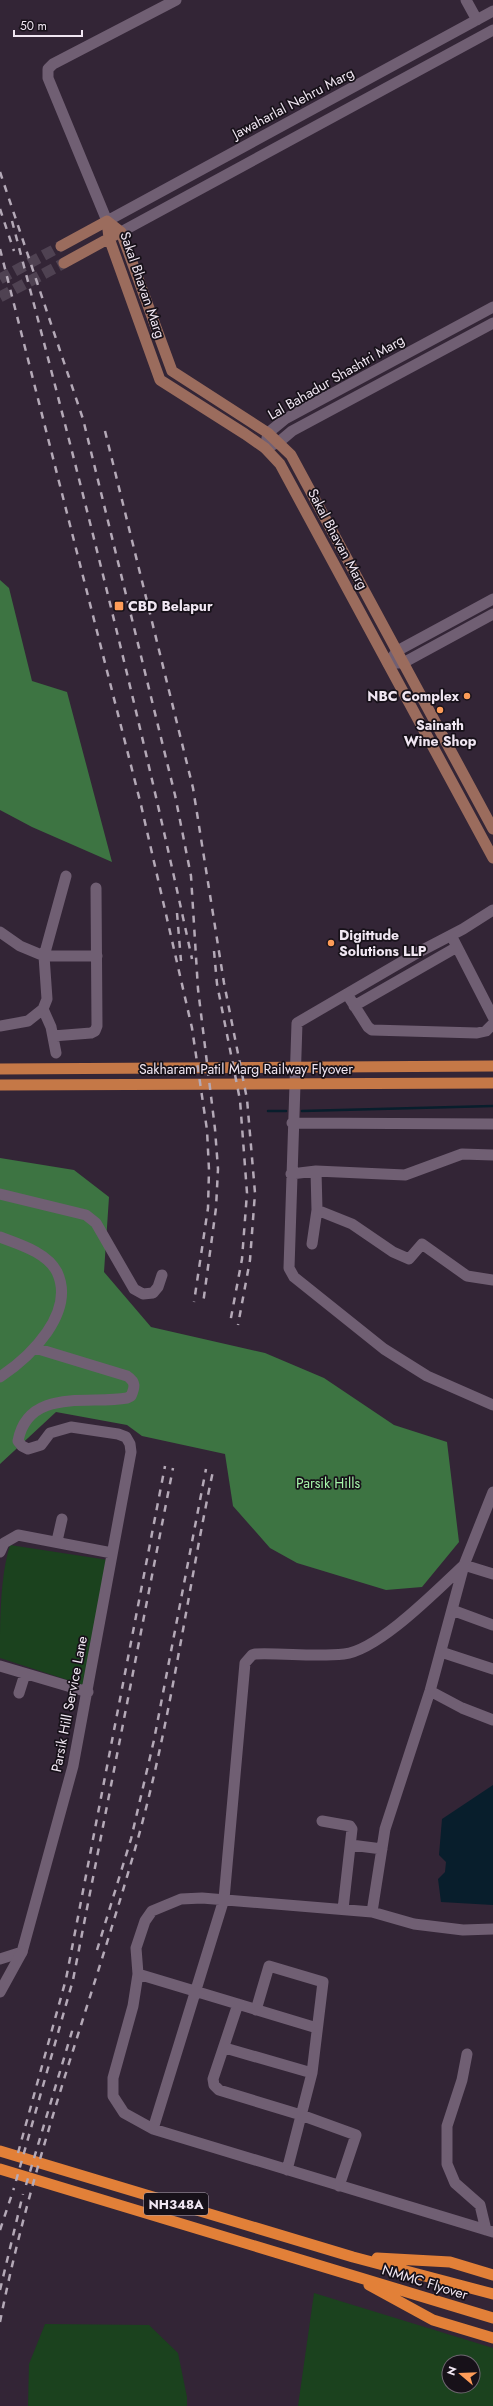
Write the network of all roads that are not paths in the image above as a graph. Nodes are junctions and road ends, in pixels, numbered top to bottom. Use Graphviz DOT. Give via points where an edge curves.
graph roads {
  1 [pos="176,0"];
  2 [pos="466,0"];
  3 [pos="493,11"];
  4 [pos="477,20"];
  5 [pos="493,30"];
  6 [pos="107,221"];
  7 [pos="121,232"];
  8 [pos="109,238"];
  9 [pos="61,246"];
  10 [pos="64,262"];
  11 [pos="493,307"];
  12 [pos="493,323"];
  13 [pos="268,433"];
  14 [pos="279,442"];
  15 [pos="265,448"];
  16 [pos="493,599"];
  17 [pos="493,614"];
  18 [pos="397,650"];
  19 [pos="388,663"];
  20 [pos="403,663"];
  21 [pos="493,829"];
  22 [pos="493,858"];
  23 [pos="66,876"];
  24 [pos="96,888"];
  25 [pos="493,910"];
  26 [pos="0,932"];
  27 [pos="452,935"];
  28 [pos="458,947"];
  29 [pos="44,956"];
  30 [pos="97,956"];
  31 [pos="347,994"];
  32 [pos="354,1006"];
  33 [pos="43,1009"];
  34 [pos="493,1017"];
  35 [pos="493,1024"];
  36 [pos="0,1026"];
  37 [pos="53,1036"];
  38 [pos="56,1053"];
  39 [pos="493,1066"];
  40 [pos="0,1069"];
  41 [pos="493,1083"];
  42 [pos="0,1085"];
  43 [pos="292,1123"];
  44 [pos="493,1124"];
  45 [pos="493,1155"];
  46 [pos="316,1171"];
  47 [pos="291,1174"];
  48 [pos="0,1194"];
  49 [pos="317,1210"];
  50 [pos="0,1237"];
  51 [pos="312,1244"];
  52 [pos="162,1275"];
  53 [pos="493,1280"];
  54 [pos="35,1348"];
  55 [pos="0,1377"];
  56 [pos="493,1405"];
  57 [pos="493,1492"];
  58 [pos="62,1519"];
  59 [pos="57,1541"];
  60 [pos="0,1552"];
  61 [pos="112,1553"];
  62 [pos="464,1565"];
  63 [pos="493,1574"];
  64 [pos="452,1610"];
  65 [pos="493,1625"];
  66 [pos="441,1652"];
  67 [pos="0,1666"];
  68 [pos="493,1669"];
  69 [pos="25,1674"];
  70 [pos="430,1691"];
  71 [pos="88,1692"];
  72 [pos="19,1693"];
  73 [pos="493,1720"];
  74 [pos="322,1821"];
  75 [pos="351,1845"];
  76 [pos="382,1849"];
  77 [pos="224,1899"];
  78 [pos="343,1909"];
  79 [pos="372,1912"];
  80 [pos="493,1929"];
  81 [pos="22,1952"];
  82 [pos="0,1959"];
  83 [pos="138,1974"];
  84 [pos="0,1992"];
  85 [pos="195,1992"];
  86 [pos="238,2004"];
  87 [pos="256,2010"];
  88 [pos="317,2028"];
  89 [pos="225,2048"];
  90 [pos="466,2054"];
  91 [pos="312,2073"];
  92 [pos="301,2115"];
  93 [pos="153,2129"];
  94 [pos="0,2151"];
  95 [pos="0,2169"];
  96 [pos="287,2170"];
  97 [pos="339,2186"];
  98 [pos="490,2231"];
  99 [pos="353,2257"];
  100 [pos="348,2274"];
  101 [pos="493,2275"];
  102 [pos="493,2294"];
  103 [pos="493,2318"];
  104 [pos="493,2338"];
  1 -- 6 [label="street" via="53,64 48,69 48,78"];
  2 -- 4 [label="street"];
  3 -- 4 [label="street, Jawaharlal Nehru Marg"];
  4 -- 6 [label="street, Jawaharlal Nehru Marg"];
  5 -- 7 [label="street"];
  6 -- 7 [label="main road, Sakal Bhavan Marg"];
  6 -- 8 [label="main road, Sakal Bhavan Marg"];
  6 -- 9 [label="main road"];
  7 -- 8 [label="main road"];
  7 -- 13 [label="main road, Sakal Bhavan Marg" via="172,371"];
  8 -- 10 [label="main road"];
  8 -- 15 [label="main road, Sakal Bhavan Marg" via="160,380"];
  11 -- 13 [label="street, Lal Bahadur Shashtri Marg" via="285,420"];
  12 -- 14 [label="street, Lal Bahadur Shashtri Marg" via="292,431"];
  13 -- 14 [label="main road, Sakal Bhavan Marg"];
  13 -- 15 [label="street, Lal Bahadur Shashtri Marg"];
  14 -- 15 [label="street, Lal Bahadur Shashtri Marg"];
  14 -- 18 [label="main road, Sakal Bhavan Marg" via="291,456"];
  15 -- 19 [label="main road, Sakal Bhavan Marg" via="280,464"];
  16 -- 18 [label="street"];
  17 -- 20 [label="street"];
  18 -- 19 [label="street"];
  18 -- 20 [label="main road, Sakal Bhavan Marg"];
  19 -- 20 [label="street"];
  19 -- 22 [label="main road, Sakal Bhavan Marg"];
  20 -- 21 [label="main road, Sakal Bhavan Marg"];
  23 -- 29 [label="street"];
  24 -- 30 [label="street"];
  25 -- 27 [label="street"];
  26 -- 29 [label="street" via="20,946"];
  27 -- 28 [label="street"];
  27 -- 31 [label="street"];
  28 -- 32 [label="street"];
  28 -- 34 [label="street"];
  29 -- 30 [label="street"];
  29 -- 33 [label="street" via="47,999"];
  30 -- 37 [label="street" via="95,1031"];
  31 -- 32 [label="street"];
  31 -- 43 [label="street" via="297,1023"];
  32 -- 35 [label="street" via="372,1030 477,1033"];
  33 -- 36 [label="street" via="28,1021"];
  33 -- 37 [label="street"];
  37 -- 38 [label="street"];
  39 -- 40 [label="main road, Sakharam Patil Marg Railway Flyover"];
  41 -- 42 [label="main road, Sakharam Patil Marg Railway Flyover"];
  43 -- 44 [label="street"];
  43 -- 47 [label="street"];
  45 -- 46 [label="street" via="462,1154 404,1175"];
  46 -- 47 [label="street"];
  46 -- 49 [label="street"];
  47 -- 56 [label="street" via="289,1268 294,1277 384,1349 427,1376"];
  48 -- 52 [label="street" via="86,1215 96,1223 134,1289 143,1294 153,1293"];
  49 -- 51 [label="street"];
  49 -- 53 [label="street" via="352,1224 393,1252 409,1259 422,1244 467,1276"];
  50 -- 54 [label="street" via="45,1258 56,1271 60,1283 58,1310 53,1323"];
  54 -- 55 [label="street"];
  54 -- 61 [label="street, Parsik Hill Service Lane" via="127,1376 134,1382 135,1387 131,1396 122,1399 68,1400 49,1404 31,1416 23,1426 18,1441 28,1449 34,1448 41,1445 50,1433 71,1427 126,1437 130,1444 130,1458"];
  57 -- 62 [label="street"];
  58 -- 59 [label="street"];
  59 -- 60 [label="street" via="18,1535 10,1538"];
  59 -- 61 [label="street"];
  61 -- 71 [label="street, Parsik Hill Service Lane"];
  62 -- 63 [label="street"];
  62 -- 64 [label="street"];
  62 -- 77 [label="street" via="420,1606 369,1645 345,1654 261,1654 248,1658 243,1670"];
  64 -- 65 [label="street"];
  64 -- 66 [label="street"];
  66 -- 68 [label="street"];
  66 -- 70 [label="street"];
  67 -- 69 [label="street"];
  69 -- 71 [label="street"];
  69 -- 72 [label="street"];
  70 -- 73 [label="street" via="462,1708"];
  70 -- 76 [label="street" via="385,1829"];
  71 -- 81 [label="street, Parsik Hill Service Lane" via="71,1774"];
  74 -- 75 [label="street" via="350,1826"];
  75 -- 76 [label="street"];
  75 -- 78 [label="street"];
  76 -- 79 [label="street"];
  77 -- 78 [label="street"];
  77 -- 83 [label="street" via="182,1899 152,1911 145,1921 136,1948"];
  77 -- 85 [label="street"];
  78 -- 79 [label="street"];
  79 -- 80 [label="street" via="414,1924 463,1930"];
  81 -- 82 [label="street"];
  81 -- 84 [label="street, Parsik Hill Service Lane"];
  83 -- 85 [label="street"];
  83 -- 93 [label="street" via="133,2006 113,2078 114,2096 124,2113"];
  85 -- 86 [label="street"];
  85 -- 93 [label="street"];
  86 -- 87 [label="street"];
  86 -- 89 [label="street"];
  87 -- 88 [label="street"];
  87 -- 88 [label="street" via="269,1966 283,1970 323,1982"];
  88 -- 91 [label="street"];
  89 -- 91 [label="street"];
  89 -- 92 [label="street" via="213,2079 216,2088"];
  90 -- 98 [label="street" via="462,2080 447,2126 447,2164 455,2183 480,2205"];
  91 -- 92 [label="street"];
  92 -- 96 [label="street"];
  92 -- 97 [label="street" via="356,2135"];
  93 -- 96 [label="street"];
  94 -- 99 [label="highway, NH348A"];
  95 -- 100 [label="highway, NH348A"];
  96 -- 97 [label="street"];
  97 -- 98 [label="street"];
  99 -- 101 [label="highway" via="450,2262"];
  99 -- 102 [label="highway, NMMC Flyover / NH348A"];
  100 -- 103 [label="highway, NMMC Flyover / NH348A"];
  100 -- 104 [label="highway" via="432,2320"];
}
